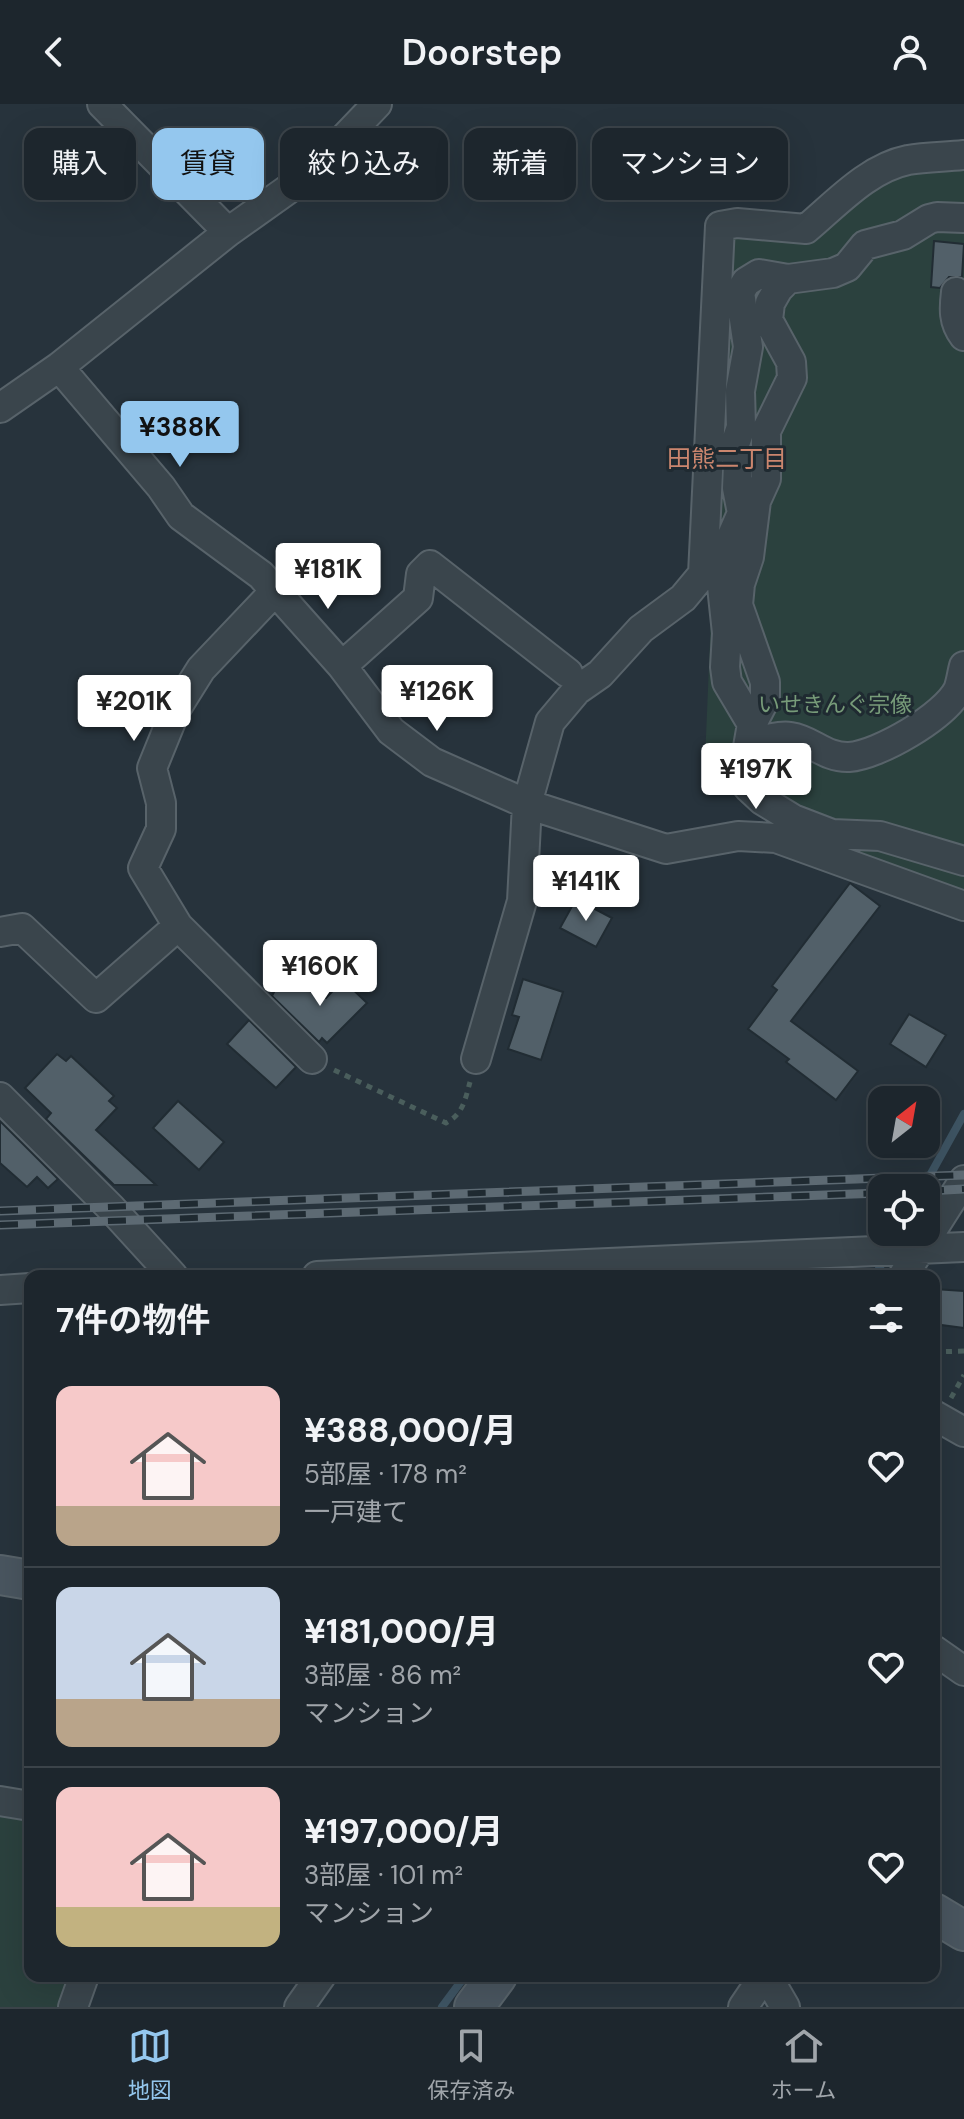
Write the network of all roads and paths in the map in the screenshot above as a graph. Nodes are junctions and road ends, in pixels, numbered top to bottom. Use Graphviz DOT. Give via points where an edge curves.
graph roads {
  1 [pos="102,104"];
  2 [pos="377,104"];
  3 [pos="964,155"];
  4 [pos="964,218"];
  5 [pos="228,232"];
  6 [pos="788,279"];
  7 [pos="956,292"];
  8 [pos="964,336"];
  9 [pos="59,367"];
  10 [pos="0,408"];
  11 [pos="750,508"];
  12 [pos="275,591"];
  13 [pos="342,666"];
  14 [pos="568,673"];
  15 [pos="962,684"];
  16 [pos="750,734"];
  17 [pos="527,804"];
  18 [pos="828,844"];
  19 [pos="964,861"];
  20 [pos="964,906"];
  21 [pos="178,926"];
  22 [pos="0,932"];
  23 [pos="312,1059"];
  24 [pos="476,1059"];
  25 [pos="0,1097"];
  26 [pos="964,1180"];
  27 [pos="964,1247"];
  28 [pos="900,1257"];
  29 [pos="740,1267"];
  30 [pos="168,1270"];
  31 [pos="599,1270"];
  32 [pos="24,1288"];
  33 [pos="0,1290"];
  34 [pos="964,1351"];
  35 [pos="940,1352"];
  36 [pos="940,1418"];
  37 [pos="964,1432"];
  38 [pos="0,1575"];
  39 [pos="24,1579"];
  40 [pos="940,1654"];
  41 [pos="964,1671"];
  42 [pos="0,1801"];
  43 [pos="24,1805"];
  44 [pos="940,1917"];
  45 [pos="964,1931"];
  46 [pos="82,1982"];
  47 [pos="317,1982"];
  48 [pos="493,1982"];
  49 [pos="762,1982"];
  50 [pos="770,1982"];
  51 [pos="73,2007"];
  52 [pos="299,2007"];
  53 [pos="474,2007"];
  54 [pos="743,2007"];
  55 [pos="785,2007"];
  1 -- 5 [label="street"];
  2 -- 5 [label="street" via="311,173"];
  3 -- 17 [label="street" via="891,166 865,180 806,229 720,226 703,574 683,598 641,629 600,674 577,690 550,722"];
  4 -- 6 [label="street" via="929,219 903,235 865,245 847,267 833,273"];
  5 -- 9 [label="street"];
  6 -- 11 [label="street" via="770,303 768,320 791,362 792,378 766,431 766,479"];
  6 -- 11 [label="street" via="759,274 740,292 748,347 740,391 741,427 734,447 739,501"];
  7 -- 8 [label="street" via="954,314"];
  9 -- 10 [label="street"];
  9 -- 12 [label="street" via="181,516"];
  11 -- 16 [label="street" via="727,547 721,577 727,682"];
  12 -- 13 [label="street"];
  12 -- 21 [label="street" via="201,669 176,709 152,768 161,829 143,868"];
  13 -- 14 [label="street" via="418,598 421,574 430,565"];
  13 -- 17 [label="street" via="391,731 432,762"];
  15 -- 16 [label="street" via="920,726 868,753 834,755 799,739"];
  16 -- 18 [label="street" via="744,770 748,787"];
  17 -- 18 [label="street" via="666,849 738,836"];
  17 -- 24 [label="street" via="522,901"];
  18 -- 19 [label="street" via="880,836"];
  18 -- 20 [label="street" via="879,877"];
  21 -- 22 [label="street" via="96,998 22,928"];
  21 -- 23 [label="street"];
  23 -- 24 [label="path" via="446,1123 463,1108"];
  25 -- 30 [label="street"];
  26 -- 28 [label="street"];
  27 -- 28 [label="street"];
  28 -- 29 [label="street"];
  29 -- 31 [label="street"];
  32 -- 33 [label="street"];
  34 -- 35 [label="path"];
  36 -- 37 [label="street"];
  38 -- 39 [label="street"];
  40 -- 41 [label="street"];
  42 -- 43 [label="street"];
  44 -- 45 [label="street"];
  46 -- 51 [label="street"];
  47 -- 52 [label="street"];
  48 -- 53 [label="street"];
  49 -- 54 [label="street"];
  50 -- 55 [label="street"];
}
